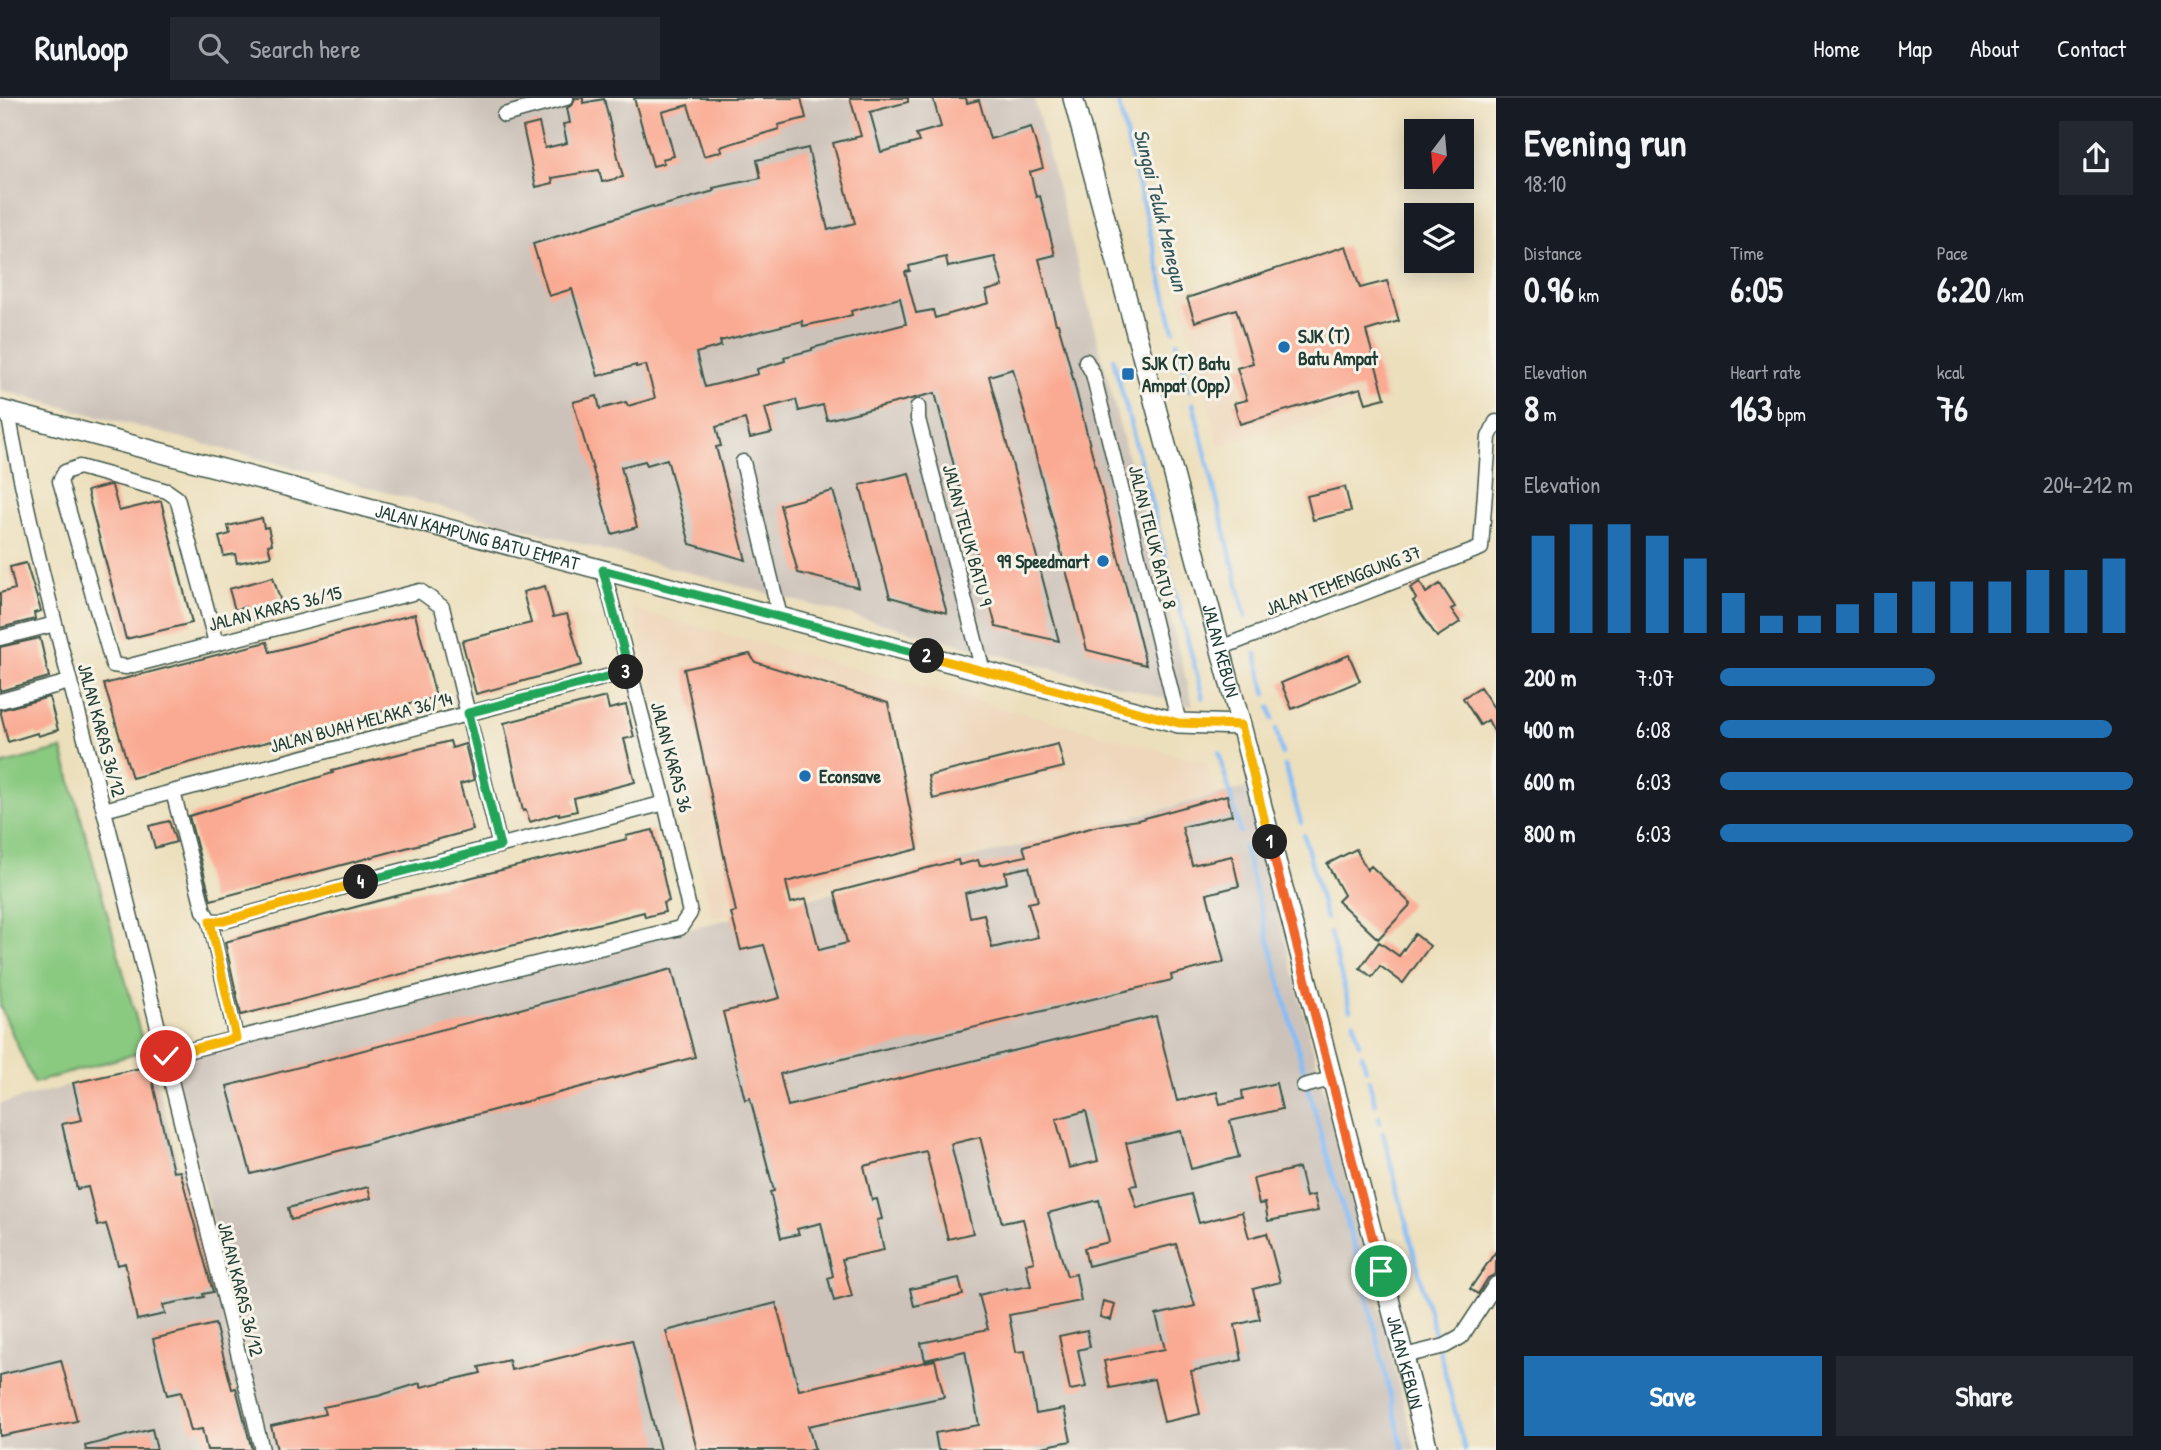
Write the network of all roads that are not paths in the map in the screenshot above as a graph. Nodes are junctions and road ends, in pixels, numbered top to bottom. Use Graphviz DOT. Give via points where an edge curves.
graph roads {
  1 [pos="566,98"];
  2 [pos="1073,98"];
  3 [pos="504,115"];
  4 [pos="1086,361"];
  5 [pos="918,407"];
  6 [pos="2,409"];
  7 [pos="1496,422"];
  8 [pos="743,462"];
  9 [pos="603,570"];
  10 [pos="780,617"];
  11 [pos="55,624"];
  12 [pos="0,638"];
  13 [pos="216,643"];
  14 [pos="1220,648"];
  15 [pos="629,671"];
  16 [pos="984,671"];
  17 [pos="69,682"];
  18 [pos="0,701"];
  19 [pos="468,713"];
  20 [pos="1179,723"];
  21 [pos="1241,725"];
  22 [pos="173,792"];
  23 [pos="666,803"];
  24 [pos="104,810"];
  25 [pos="500,846"];
  26 [pos="210,921"];
  27 [pos="236,1038"];
  28 [pos="166,1056"];
  29 [pos="1331,1079"];
  30 [pos="1308,1085"];
  31 [pos="1496,1284"];
  32 [pos="1404,1356"];
  33 [pos="262,1450"];
  34 [pos="1428,1450"];
  1 -- 3 [label="street"];
  2 -- 14 [label="main road, JALAN KEBUN"];
  4 -- 20 [label="street, JALAN TELUK BATU 8" via="1093,374"];
  5 -- 16 [label="street, JALAN TELUK BATU 9"];
  6 -- 9 [label="main road, JALAN KAMPUNG BATU EMPAT"];
  6 -- 11 [label="street, JALAN KARAS 36/12"];
  7 -- 14 [label="street, JALAN TEMENGGUNG 37" via="1489,437 1481,548"];
  8 -- 10 [label="street"];
  9 -- 10 [label="main road, JALAN KAMPUNG BATU EMPAT"];
  9 -- 15 [label="street, JALAN KARAS 36"];
  10 -- 16 [label="main road, JALAN KAMPUNG BATU EMPAT"];
  11 -- 12 [label="street"];
  11 -- 17 [label="street, JALAN KARAS 36/12"];
  13 -- 13 [label="street, JALAN KARAS 36/15" via="177,498 167,491 79,467 65,472 60,481 113,665 126,667"];
  13 -- 19 [label="street, JALAN KARAS 36/15" via="420,591 442,607"];
  14 -- 21 [label="main road, JALAN KEBUN"];
  15 -- 19 [label="street, JALAN BUAH MELAKA 36/14"];
  15 -- 23 [label="street, JALAN KARAS 36"];
  16 -- 20 [label="main road, JALAN KAMPUNG BATU EMPAT"];
  17 -- 18 [label="street"];
  17 -- 24 [label="street, JALAN KARAS 36/12"];
  19 -- 22 [label="street, JALAN BUAH MELAKA 36/14"];
  19 -- 25 [label="street"];
  20 -- 21 [label="main road, JALAN KAMPUNG BATU EMPAT"];
  21 -- 29 [label="main road, JALAN KEBUN"];
  22 -- 24 [label="street, JALAN BUAH MELAKA 36/14"];
  22 -- 26 [label="street"];
  23 -- 25 [label="street"];
  23 -- 27 [label="street, JALAN KARAS 36" via="690,913 680,928"];
  24 -- 28 [label="street, JALAN KARAS 36/12"];
  25 -- 26 [label="street" via="224,921"];
  26 -- 27 [label="street"];
  27 -- 28 [label="street"];
  28 -- 33 [label="street, JALAN KARAS 36/12"];
  29 -- 30 [label="street"];
  29 -- 32 [label="main road, JALAN KEBUN"];
  31 -- 32 [label="street" via="1461,1336"];
  32 -- 34 [label="main road, JALAN KEBUN"];
}
